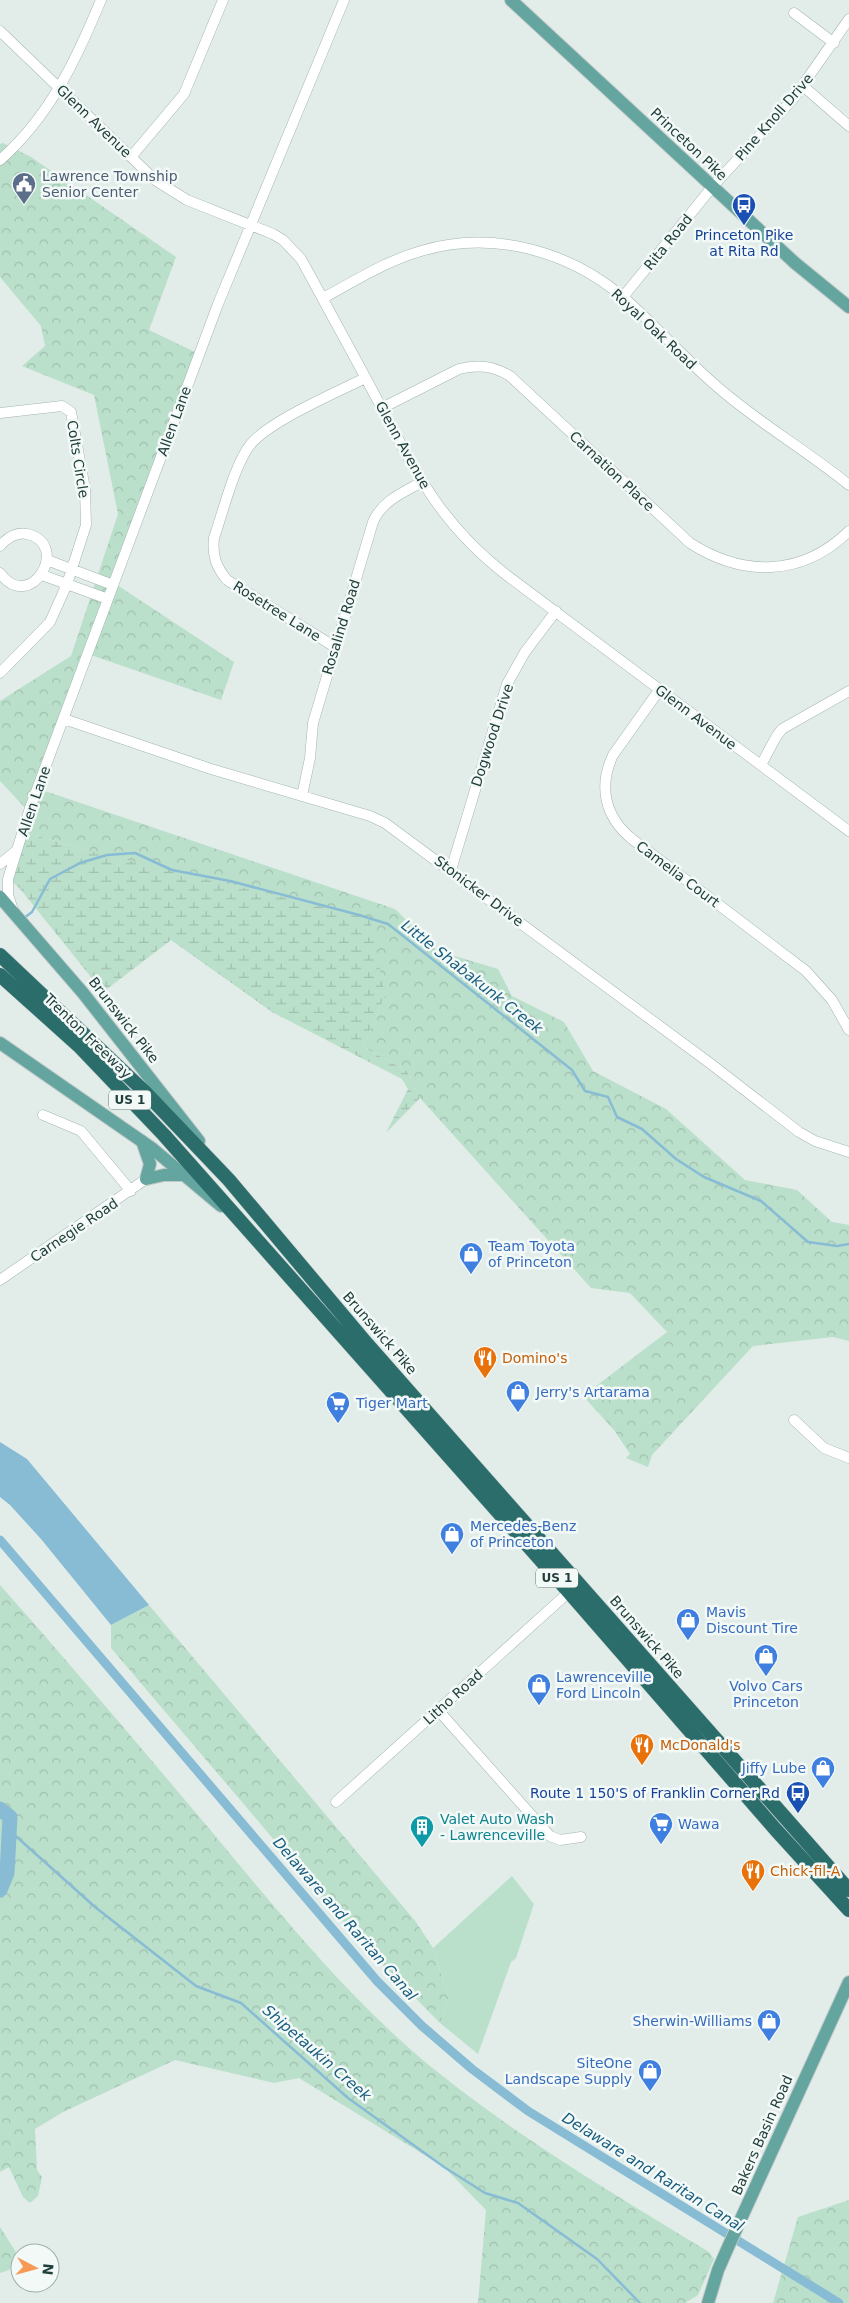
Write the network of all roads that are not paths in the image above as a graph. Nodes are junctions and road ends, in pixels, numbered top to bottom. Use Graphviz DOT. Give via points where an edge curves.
graph roads {
  1 [pos="100,0"];
  2 [pos="223,0"];
  3 [pos="344,0"];
  4 [pos="511,0"];
  5 [pos="794,13"];
  6 [pos="849,19"];
  7 [pos="0,31"];
  8 [pos="834,43"];
  9 [pos="803,86"];
  10 [pos="60,88"];
  11 [pos="849,126"];
  12 [pos="131,157"];
  13 [pos="0,160"];
  14 [pos="713,186"];
  15 [pos="250,225"];
  16 [pos="622,297"];
  17 [pos="322,298"];
  18 [pos="849,308"];
  19 [pos="366,378"];
  20 [pos="382,408"];
  21 [pos="0,413"];
  22 [pos="422,482"];
  23 [pos="849,485"];
  24 [pos="849,531"];
  25 [pos="0,546"];
  26 [pos="47,560"];
  27 [pos="72,569"];
  28 [pos="0,572"];
  29 [pos="42,574"];
  30 [pos="67,584"];
  31 [pos="113,585"];
  32 [pos="108,599"];
  33 [pos="556,611"];
  34 [pos="335,648"];
  35 [pos="0,673"];
  36 [pos="660,689"];
  37 [pos="849,691"];
  38 [pos="64,719"];
  39 [pos="761,765"];
  40 [pos="302,796"];
  41 [pos="849,831"];
  42 [pos="18,848"];
  43 [pos="0,864"];
  44 [pos="451,870"];
  45 [pos="0,896"];
  46 [pos="15,913"];
  47 [pos="0,955"];
  48 [pos="0,975"];
  49 [pos="849,1030"];
  50 [pos="0,1043"];
  51 [pos="43,1115"];
  52 [pos="142,1141"];
  53 [pos="849,1152"];
  54 [pos="185,1175"];
  55 [pos="146,1179"];
  56 [pos="228,1180"];
  57 [pos="132,1191"];
  58 [pos="253,1233"];
  59 [pos="0,1280"];
  60 [pos="794,1420"];
  61 [pos="849,1458"];
  62 [pos="569,1592"];
  63 [pos="438,1710"];
  64 [pos="336,1802"];
  65 [pos="581,1838"];
  66 [pos="849,1890"];
  67 [pos="849,1910"];
  68 [pos="849,1982"];
  69 [pos="708,2303"];
  1 -- 10 [label="street"];
  2 -- 12 [label="street" via="184,94"];
  3 -- 15 [label="street, Allen Lane"];
  4 -- 14 [label="main road, Princeton Pike"];
  5 -- 8 [label="street"];
  6 -- 8 [label="street, Pine Knoll Drive"];
  7 -- 10 [label="street, Glenn Avenue"];
  8 -- 9 [label="street, Pine Knoll Drive"];
  9 -- 11 [label="street"];
  9 -- 14 [label="street, Pine Knoll Drive"];
  10 -- 12 [label="street, Glenn Avenue"];
  10 -- 13 [label="street" via="31,129"];
  12 -- 15 [label="street, Glenn Avenue" via="169,190"];
  14 -- 16 [label="street, Rita Road"];
  14 -- 18 [label="main road, Princeton Pike" via="815,281"];
  15 -- 17 [label="street, Glenn Avenue" via="273,234 293,249"];
  15 -- 31 [label="street, Allen Lane"];
  16 -- 17 [label="street, Royal Oak Road" via="590,273 549,254 484,243 444,246 413,254"];
  16 -- 23 [label="street, Royal Oak Road" via="713,384"];
  17 -- 19 [label="street, Glenn Avenue"];
  19 -- 20 [label="street, Glenn Avenue"];
  19 -- 34 [label="street, Rosetree Lane" via="268,428 254,441 240,466 214,538 216,564 227,580"];
  20 -- 22 [label="street, Glenn Avenue"];
  20 -- 24 [label="street, Carnation Place" via="459,369 490,367 510,376 690,543 708,554 754,567 787,565 817,555"];
  21 -- 27 [label="street, Colts Circle" via="62,406 71,412 85,489 86,525"];
  22 -- 33 [label="street, Glenn Avenue" via="452,524 472,545 492,564"];
  22 -- 34 [label="street, Rosalind Road" via="389,500 376,515"];
  25 -- 26 [label="street" via="12,536 28,534 42,543"];
  26 -- 27 [label="street"];
  26 -- 29 [label="street"];
  27 -- 30 [label="street, Colts Circle"];
  27 -- 31 [label="street"];
  28 -- 29 [label="street" via="11,583 20,585 36,581"];
  29 -- 30 [label="street"];
  30 -- 32 [label="street"];
  30 -- 35 [label="street, Colts Circle" via="50,622"];
  31 -- 32 [label="street, Allen Lane"];
  32 -- 38 [label="street, Allen Lane"];
  33 -- 36 [label="street, Glenn Avenue"];
  33 -- 44 [label="street, Dogwood Drive" via="525,652 507,684"];
  34 -- 40 [label="street, Rosalind Road" via="313,723"];
  36 -- 39 [label="street, Glenn Avenue"];
  36 -- 49 [label="street, Camelia Court" via="608,765 606,798 615,822 632,839 806,971 832,1000"];
  37 -- 39 [label="street" via="782,729"];
  38 -- 40 [label="street, Stonicker Drive" via="210,769"];
  38 -- 42 [label="street, Allen Lane"];
  39 -- 41 [label="street, Glenn Avenue"];
  40 -- 44 [label="street, Stonicker Drive" via="385,823"];
  42 -- 43 [label="street, Allen Lane"];
  42 -- 46 [label="street, Allen Lane" via="7,885"];
  44 -- 53 [label="street, Stonicker Drive" via="799,1132"];
  45 -- 46 [label="main road, Brunswick Pike"];
  46 -- 56 [label="main road, Brunswick Pike" via="98,1012"];
  47 -- 56 [label="highway, Trenton Freeway / US 1" via="145,1092"];
  48 -- 58 [label="highway, Trenton Freeway / US 1" via="79,1046"];
  50 -- 52 [label="main road, Brunswick Pike"];
  51 -- 57 [label="street" via="82,1131"];
  52 -- 54 [label="main road, Brunswick Pike"];
  52 -- 55 [label="main road" via="150,1164"];
  54 -- 55 [label="main road"];
  54 -- 58 [label="main road, Brunswick Pike"];
  55 -- 57 [label="street, Carnegie Road"];
  56 -- 66 [label="highway, Brunswick Pike / US 1" via="367,1344"];
  57 -- 59 [label="street, Carnegie Road"];
  58 -- 62 [label="highway, Brunswick Pike / US 1"];
  60 -- 61 [label="street" via="824,1448"];
  62 -- 63 [label="street, Litho Road"];
  62 -- 67 [label="highway, Brunswick Pike / US 1"];
  63 -- 64 [label="street, Litho Road"];
  63 -- 65 [label="street" via="550,1836 560,1840"];
  68 -- 69 [label="main road, Bakers Basin Road" via="718,2270"];
}
